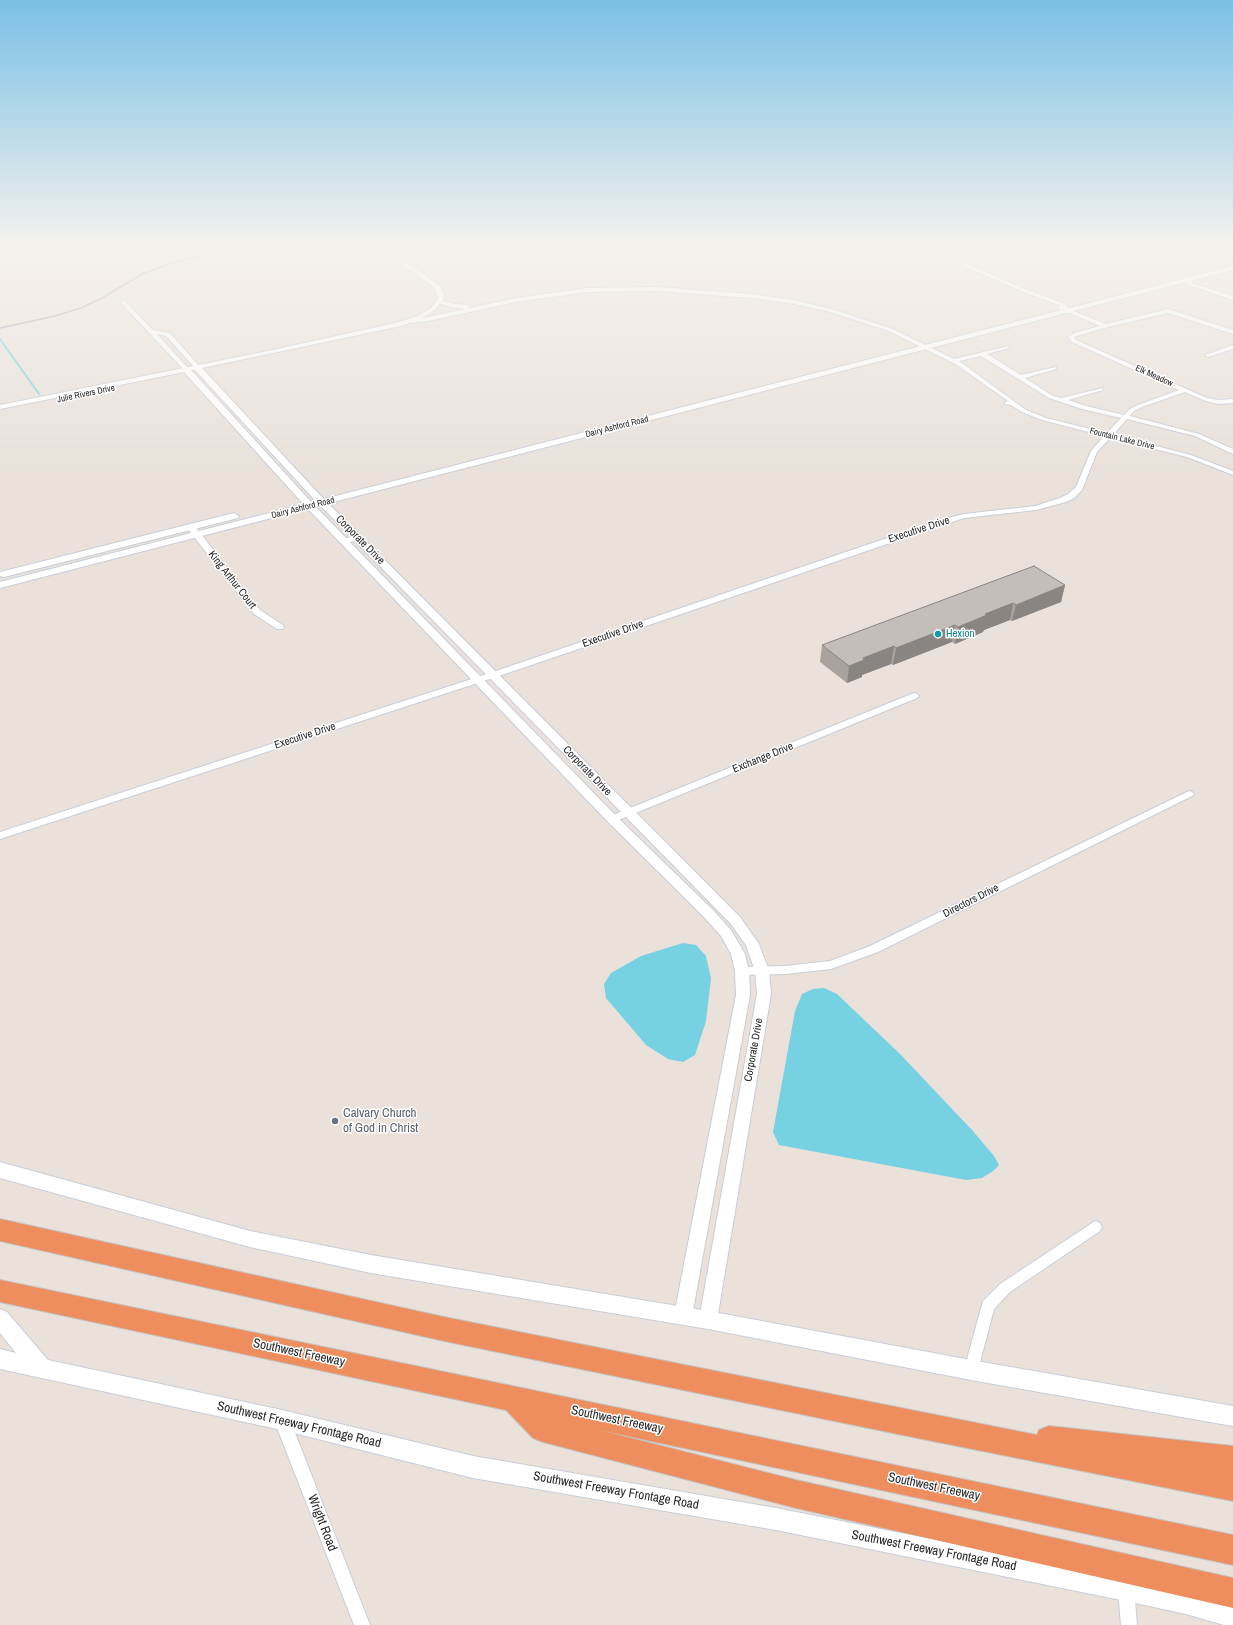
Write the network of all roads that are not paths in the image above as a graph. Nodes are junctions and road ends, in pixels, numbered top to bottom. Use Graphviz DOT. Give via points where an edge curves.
graph roads {
  1 [pos="140,320"];
  2 [pos="420,320"];
  3 [pos="859,320"];
  4 [pos="1001,320"];
  5 [pos="1031,320"];
  6 [pos="1091,320"];
  7 [pos="1130,320"];
  8 [pos="1195,320"];
  9 [pos="410,321"];
  10 [pos="985,324"];
  11 [pos="1106,326"];
  12 [pos="996,329"];
  13 [pos="152,332"];
  14 [pos="1233,332"];
  15 [pos="916,345"];
  16 [pos="1007,347"];
  17 [pos="1233,347"];
  18 [pos="983,354"];
  19 [pos="1208,355"];
  20 [pos="187,356"];
  21 [pos="176,358"];
  22 [pos="953,361"];
  23 [pos="1054,368"];
  24 [pos="806,370"];
  25 [pos="192,371"];
  26 [pos="172,372"];
  27 [pos="815,375"];
  28 [pos="161,377"];
  29 [pos="980,378"];
  30 [pos="1021,378"];
  31 [pos="972,380"];
  32 [pos="1101,389"];
  33 [pos="1185,390"];
  34 [pos="690,398"];
  35 [pos="1062,400"];
  36 [pos="1233,401"];
  37 [pos="1012,403"];
  38 [pos="700,405"];
  39 [pos="15,406"];
  40 [pos="0,407"];
  41 [pos="0,413"];
  42 [pos="623,415"];
  43 [pos="1126,417"];
  44 [pos="633,422"];
  45 [pos="1107,436"];
  46 [pos="1233,452"];
  47 [pos="1233,473"];
  48 [pos="313,500"];
  49 [pos="194,531"];
  50 [pos="357,538"];
  51 [pos="344,541"];
  52 [pos="0,575"];
  53 [pos="0,585"];
  54 [pos="280,627"];
  55 [pos="493,675"];
  56 [pos="479,680"];
  57 [pos="914,696"];
  58 [pos="1189,794"];
  59 [pos="628,812"];
  60 [pos="612,819"];
  61 [pos="0,836"];
  62 [pos="742,971"];
  63 [pos="762,971"];
  64 [pos="0,1170"];
  65 [pos="1095,1227"];
  66 [pos="0,1230"];
  67 [pos="0,1291"];
  68 [pos="683,1316"];
  69 [pos="0,1318"];
  70 [pos="708,1320"];
  71 [pos="0,1359"];
  72 [pos="41,1367"];
  73 [pos="971,1370"];
  74 [pos="513,1398"];
  75 [pos="1233,1416"];
  76 [pos="282,1420"];
  77 [pos="922,1426"];
  78 [pos="1233,1460"];
  79 [pos="1233,1487"];
  80 [pos="1233,1550"];
  81 [pos="1126,1589"];
  82 [pos="1233,1594"];
  83 [pos="1233,1616"];
  84 [pos="362,1625"];
  85 [pos="1129,1625"];
  1 -- 13 [label="street, Corporate Drive"];
  2 -- 9 [label="street, Julie Rivers Drive"];
  3 -- 15 [label="street, Julie Rivers Drive" via="891,330"];
  4 -- 10 [label="main road, Dairy Ashford Road"];
  5 -- 12 [label="main road, Dairy Ashford Road"];
  6 -- 11 [label="street"];
  7 -- 11 [label="street"];
  8 -- 14 [label="street"];
  9 -- 25 [label="street, Julie Rivers Drive"];
  10 -- 12 [label="main road"];
  10 -- 15 [label="main road, Dairy Ashford Road"];
  11 -- 33 [label="street, Elk Meadow" via="1071,337 1074,341"];
  12 -- 15 [label="main road, Dairy Ashford Road"];
  13 -- 20 [label="street, Corporate Drive" via="168,334"];
  13 -- 21 [label="street, Corporate Drive"];
  15 -- 22 [label="street, Fountain Lake Drive"];
  15 -- 24 [label="main road, Dairy Ashford Road"];
  15 -- 27 [label="main road, Dairy Ashford Road"];
  15 -- 31 [label="street, Fountain Lake Drive"];
  16 -- 18 [label="street"];
  17 -- 19 [label="street"];
  18 -- 22 [label="street"];
  18 -- 30 [label="street"];
  20 -- 21 [label="street"];
  20 -- 25 [label="street, Corporate Drive"];
  21 -- 25 [label="street, Corporate Drive"];
  22 -- 29 [label="street, Fountain Lake Drive"];
  23 -- 30 [label="street"];
  24 -- 27 [label="main road"];
  24 -- 34 [label="main road, Dairy Ashford Road"];
  25 -- 26 [label="street, Julie Rivers Drive"];
  25 -- 28 [label="street"];
  25 -- 48 [label="street, Corporate Drive"];
  26 -- 28 [label="street, Julie Rivers Drive"];
  26 -- 39 [label="street, Julie Rivers Drive"];
  27 -- 38 [label="main road, Dairy Ashford Road"];
  28 -- 39 [label="street, Julie Rivers Drive"];
  29 -- 31 [label="street"];
  29 -- 37 [label="street, Fountain Lake Drive"];
  30 -- 35 [label="street" via="1051,397"];
  31 -- 37 [label="street, Fountain Lake Drive" via="1007,403"];
  32 -- 35 [label="street"];
  33 -- 36 [label="street, Elk Meadow" via="1218,402"];
  33 -- 43 [label="street, Executive Drive" via="1140,406"];
  34 -- 38 [label="main road"];
  34 -- 42 [label="main road, Dairy Ashford Road"];
  35 -- 43 [label="street" via="1084,408"];
  37 -- 45 [label="street, Fountain Lake Drive" via="1044,419"];
  38 -- 44 [label="main road, Dairy Ashford Road"];
  39 -- 40 [label="street, Julie Rivers Drive"];
  39 -- 41 [label="street, Julie Rivers Drive"];
  42 -- 44 [label="main road"];
  42 -- 48 [label="main road, Dairy Ashford Road"];
  43 -- 45 [label="street, Executive Drive"];
  43 -- 46 [label="street" via="1197,436"];
  44 -- 48 [label="main road, Dairy Ashford Road"];
  45 -- 47 [label="street, Fountain Lake Drive" via="1189,456"];
  45 -- 55 [label="street, Executive Drive" via="1094,451 1080,488 1063,500 1036,508 964,516 946,521"];
  48 -- 49 [label="main road, Dairy Ashford Road"];
  48 -- 50 [label="street, Corporate Drive"];
  48 -- 51 [label="street, Corporate Drive"];
  49 -- 52 [label="main road, Dairy Ashford Road"];
  49 -- 53 [label="main road, Dairy Ashford Road"];
  49 -- 54 [label="street, King Arthur Court" via="257,612"];
  50 -- 51 [label="street"];
  50 -- 55 [label="street, Corporate Drive"];
  51 -- 56 [label="street, Corporate Drive"];
  55 -- 56 [label="street, Executive Drive"];
  55 -- 59 [label="street, Corporate Drive"];
  56 -- 60 [label="street, Corporate Drive"];
  56 -- 61 [label="street, Executive Drive"];
  57 -- 59 [label="street, Exchange Drive"];
  58 -- 63 [label="street, Directors Drive" via="874,949 832,965"];
  59 -- 60 [label="street, Exchange Drive"];
  59 -- 63 [label="street, Corporate Drive" via="735,920 752,944"];
  60 -- 62 [label="street, Corporate Drive" via="726,933 738,954"];
  62 -- 63 [label="street, Directors Drive"];
  62 -- 68 [label="street, Corporate Drive" via="744,995"];
  63 -- 70 [label="street, Corporate Drive" via="764,994"];
  64 -- 68 [label="main road" via="250,1239 371,1264"];
  65 -- 73 [label="street" via="1005,1288 988,1306"];
  66 -- 77 [label="highway" via="444,1329"];
  67 -- 74 [label="highway, Southwest Freeway"];
  68 -- 70 [label="main road"];
  69 -- 72 [label="main road"];
  70 -- 73 [label="main road"];
  71 -- 72 [label="main road, Southwest Freeway Frontage Road"];
  72 -- 76 [label="main road, Southwest Freeway Frontage Road"];
  73 -- 75 [label="main road"];
  74 -- 80 [label="highway, Southwest Freeway"];
  74 -- 82 [label="highway" via="543,1429 796,1494"];
  76 -- 81 [label="main road, Southwest Freeway Frontage Road" via="473,1467 776,1519"];
  76 -- 84 [label="street, Wright Road"];
  77 -- 78 [label="highway"];
  77 -- 79 [label="highway"];
  81 -- 83 [label="main road, Southwest Freeway Frontage Road" via="1186,1602"];
  81 -- 85 [label="street"];
}
